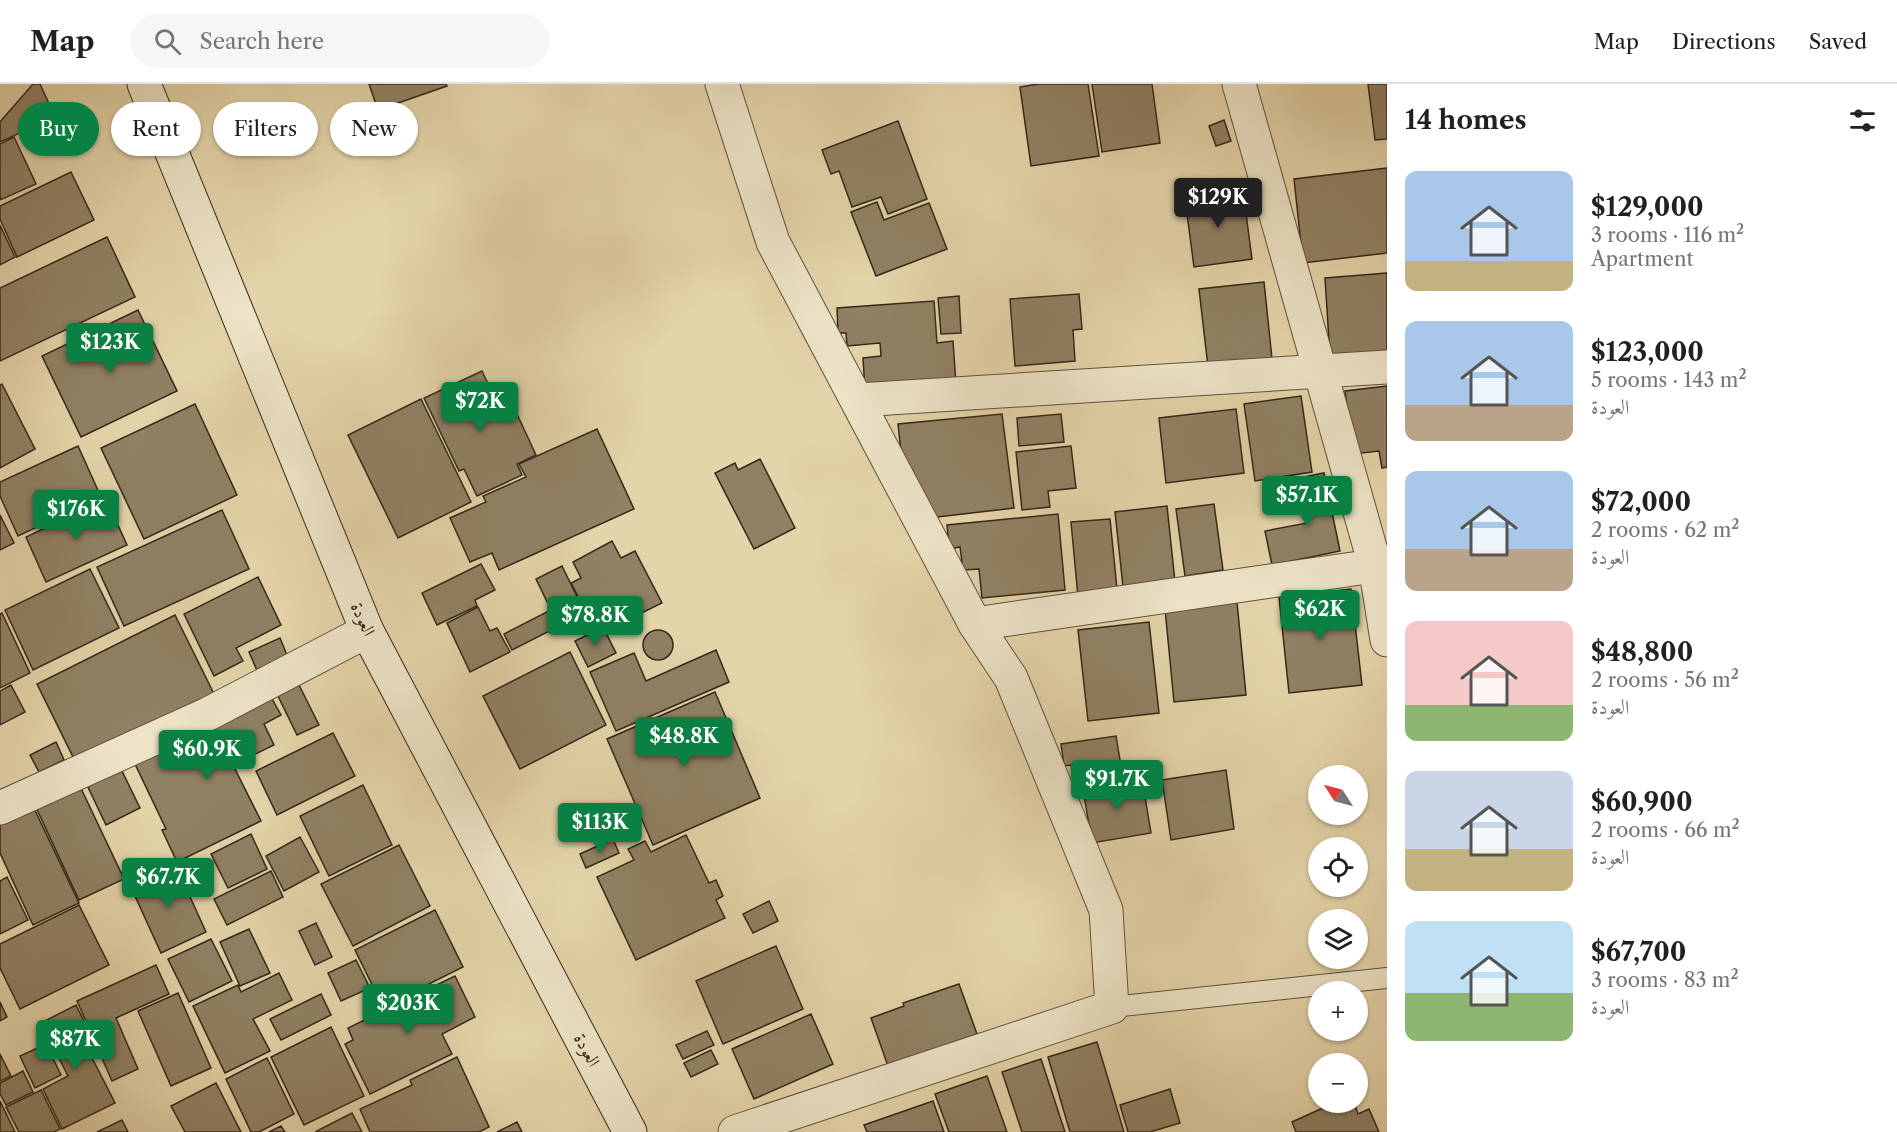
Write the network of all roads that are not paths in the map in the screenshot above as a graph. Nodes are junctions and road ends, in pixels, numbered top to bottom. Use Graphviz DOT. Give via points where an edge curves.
graph roads {
  1 [pos="144,84"];
  2 [pos="722,84"];
  3 [pos="1239,84"];
  4 [pos="1387,367"];
  5 [pos="1321,372"];
  6 [pos="858,400"];
  7 [pos="1381,564"];
  8 [pos="975,624"];
  9 [pos="367,631"];
  10 [pos="1387,640"];
  11 [pos="0,808"];
  12 [pos="1387,978"];
  13 [pos="1112,1007"];
  14 [pos="630,1132"];
  15 [pos="735,1132"];
  1 -- 9 [label="street, العودة"];
  2 -- 6 [label="street" via="773,242"];
  3 -- 5 [label="street"];
  4 -- 5 [label="street"];
  5 -- 6 [label="street"];
  5 -- 7 [label="street"];
  6 -- 8 [label="street"];
  7 -- 8 [label="street"];
  7 -- 10 [label="street"];
  8 -- 13 [label="street" via="1011,678 1106,910"];
  9 -- 11 [label="street" via="208,714"];
  9 -- 14 [label="street, العودة"];
  12 -- 13 [label="lane"];
  13 -- 15 [label="street"];
}
